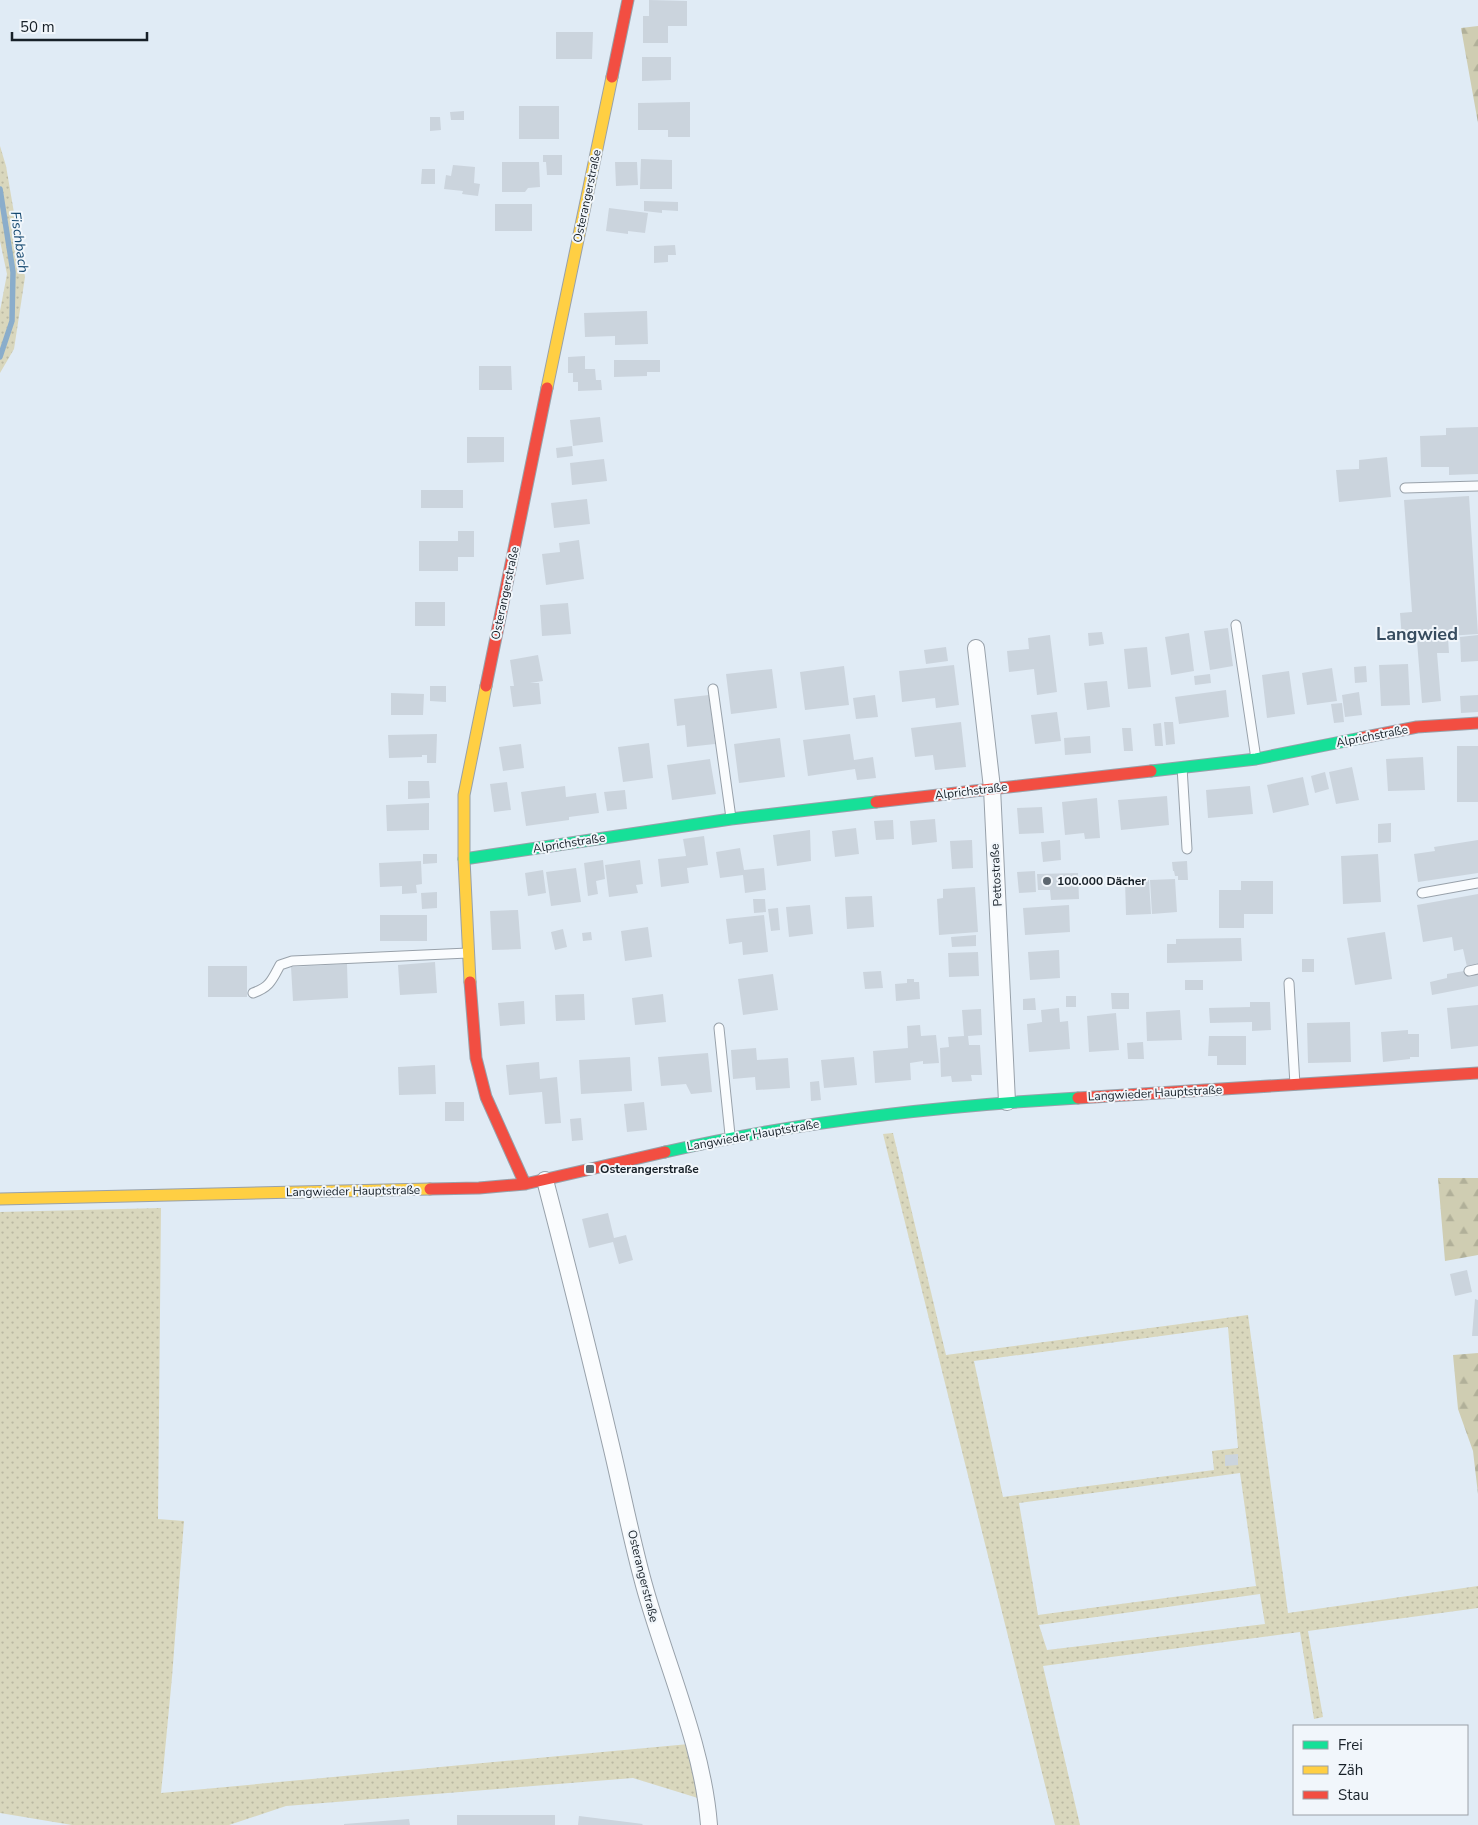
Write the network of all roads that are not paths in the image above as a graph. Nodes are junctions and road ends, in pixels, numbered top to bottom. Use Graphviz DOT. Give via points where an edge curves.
graph roads {
  1 [pos="628,0"];
  2 [pos="1478,486"];
  3 [pos="1405,488"];
  4 [pos="1236,625"];
  5 [pos="976,648"];
  6 [pos="713,689"];
  7 [pos="1478,723"];
  8 [pos="1256,759"];
  9 [pos="1182,767"];
  10 [pos="992,788"];
  11 [pos="731,819"];
  12 [pos="1187,849"];
  13 [pos="464,859"];
  14 [pos="1478,883"];
  15 [pos="1422,893"];
  16 [pos="468,953"];
  17 [pos="1290,984"];
  18 [pos="252,993"];
  19 [pos="719,1028"];
  20 [pos="1478,1074"];
  21 [pos="1295,1085"];
  22 [pos="1007,1102"];
  23 [pos="730,1137"];
  24 [pos="545,1180"];
  25 [pos="525,1184"];
  26 [pos="0,1199"];
  27 [pos="709,1825"];
  1 -- 13 [label="street, Osterangerstraße" via="467,774"];
  2 -- 3 [label="lane"];
  4 -- 8 [label="lane"];
  5 -- 10 [label="street, Pettostraße"];
  6 -- 11 [label="lane"];
  7 -- 8 [label="street, Alprichstraße" via="1417,727"];
  8 -- 9 [label="street, Alprichstraße"];
  9 -- 10 [label="street, Alprichstraße"];
  9 -- 12 [label="lane"];
  10 -- 11 [label="street, Alprichstraße"];
  10 -- 22 [label="street, Pettostraße"];
  11 -- 13 [label="street, Alprichstraße"];
  13 -- 16 [label="street, Osterangerstraße"];
  14 -- 15 [label="lane"];
  16 -- 18 [label="lane" via="292,961 280,964 271,982 264,989"];
  16 -- 25 [label="street, Osterangerstraße" via="476,1058 486,1097"];
  17 -- 21 [label="lane"];
  19 -- 23 [label="lane"];
  20 -- 21 [label="street, Langwieder Hauptstraße"];
  21 -- 22 [label="street, Langwieder Hauptstraße"];
  22 -- 23 [label="street, Langwieder Hauptstraße" via="882,1114"];
  23 -- 24 [label="street, Langwieder Hauptstraße"];
  24 -- 25 [label="street, Langwieder Hauptstraße"];
  24 -- 27 [label="street, Osterangerstraße" via="643,1583 694,1743"];
  25 -- 26 [label="street, Langwieder Hauptstraße"];
}
